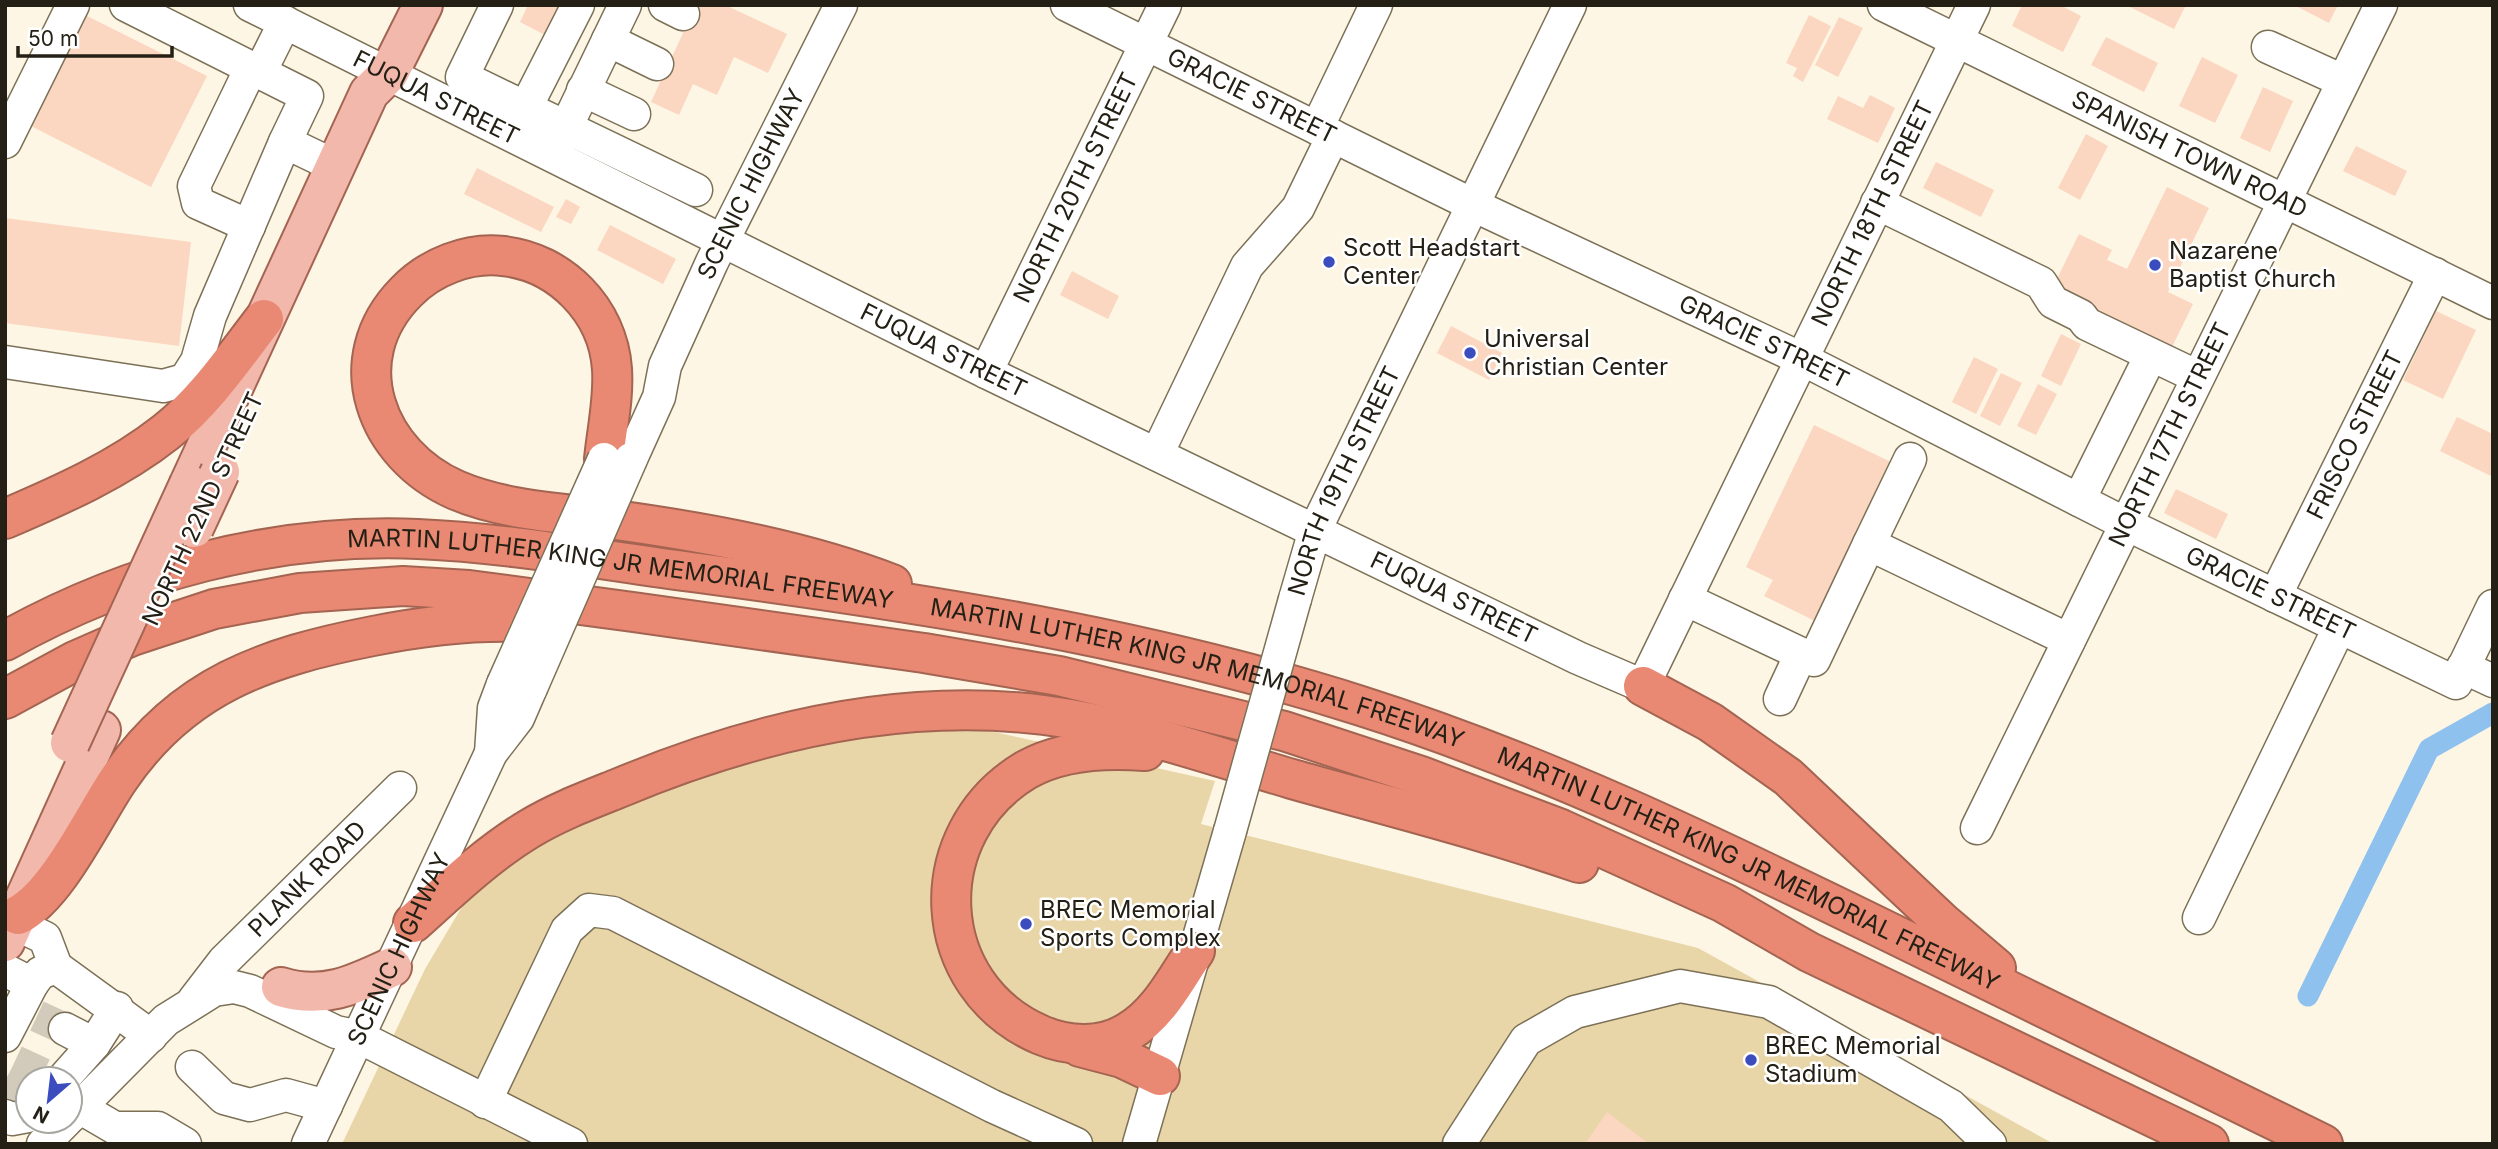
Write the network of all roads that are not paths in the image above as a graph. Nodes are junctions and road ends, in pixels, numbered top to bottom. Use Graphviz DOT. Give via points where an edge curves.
graph roads {
  1 [pos="73,5"];
  2 [pos="126,5"];
  3 [pos="250,5"];
  4 [pos="422,5"];
  5 [pos="497,5"];
  6 [pos="578,5"];
  7 [pos="625,5"];
  8 [pos="841,5"];
  9 [pos="1067,5"];
  10 [pos="1165,5"];
  11 [pos="1376,5"];
  12 [pos="1570,5"];
  13 [pos="1884,5"];
  14 [pos="1974,5"];
  15 [pos="2381,5"];
  16 [pos="285,22"];
  17 [pos="608,40"];
  18 [pos="1957,40"];
  19 [pos="1146,44"];
  20 [pos="2269,47"];
  21 [pos="657,64"];
  22 [pos="255,70"];
  23 [pos="390,73"];
  24 [pos="2343,81"];
  25 [pos="583,90"];
  26 [pos="525,108"];
  27 [pos="634,114"];
  28 [pos="1325,132"];
  29 [pos="5,142"];
  30 [pos="285,142"];
  31 [pos="559,142"];
  32 [pos="335,166"];
  33 [pos="695,190"];
  34 [pos="1877,203"];
  35 [pos="2284,203"];
  36 [pos="1472,205"];
  37 [pos="249,226"];
  38 [pos="722,242"];
  39 [pos="2435,274"];
  40 [pos="2493,303"];
  41 [pos="264,319"];
  42 [pos="2151,355"];
  43 [pos="1802,359"];
  44 [pos="5,362"];
  45 [pos="986,372"];
  46 [pos="2198,377"];
  47 [pos="1157,454"];
  48 [pos="617,459"];
  49 [pos="1910,459"];
  50 [pos="204,478"];
  51 [pos="2079,500"];
  52 [pos="5,519"];
  53 [pos="2126,524"];
  54 [pos="1315,530"];
  55 [pos="1869,544"];
  56 [pos="2275,596"];
  57 [pos="1685,599"];
  58 [pos="2493,606"];
  59 [pos="962,611"];
  60 [pos="2339,628"];
  61 [pos="825,639"];
  62 [pos="2069,640"];
  63 [pos="5,641"];
  64 [pos="1801,654"];
  65 [pos="2459,675"];
  66 [pos="2493,681"];
  67 [pos="1643,686"];
  68 [pos="5,699"];
  69 [pos="1780,699"];
  70 [pos="1291,779"];
  71 [pos="400,788"];
  72 [pos="1977,828"];
  73 [pos="11,916"];
  74 [pos="2199,918"];
  75 [pos="413,923"];
  76 [pos="1195,951"];
  77 [pos="1809,952"];
  78 [pos="392,967"];
  79 [pos="216,972"];
  80 [pos="281,987"];
  81 [pos="36,995"];
  82 [pos="117,1008"];
  83 [pos="2060,1015"];
  84 [pos="168,1021"];
  85 [pos="359,1037"];
  86 [pos="1061,1042"];
  87 [pos="94,1044"];
  88 [pos="8,1051"];
  89 [pos="68,1065"];
  90 [pos="192,1067"];
  91 [pos="1160,1076"];
  92 [pos="485,1102"];
  93 [pos="84,1103"];
  94 [pos="326,1106"];
  95 [pos="84,1125"];
  96 [pos="185,1144"];
  97 [pos="308,1144"];
  98 [pos="571,1144"];
  99 [pos="1076,1144"];
  100 [pos="1139,1144"];
  101 [pos="1458,1144"];
  102 [pos="1990,1144"];
  103 [pos="2209,1144"];
  104 [pos="2323,1144"];
  1 -- 29 [label="street"];
  2 -- 22 [label="street"];
  3 -- 16 [label="street, FUQUA STREET"];
  4 -- 23 [label="main road, NORTH 22ND STREET"];
  5 -- 26 [label="street" via="462,77"];
  6 -- 26 [label="street"];
  7 -- 17 [label="street"];
  8 -- 38 [label="street, SCENIC HIGHWAY"];
  9 -- 19 [label="street, GRACIE STREET"];
  10 -- 19 [label="street, NORTH 20TH STREET"];
  11 -- 28 [label="street"];
  12 -- 36 [label="street, NORTH 19TH STREET"];
  13 -- 18 [label="street, SPANISH TOWN ROAD"];
  14 -- 18 [label="street, NORTH 18TH STREET"];
  15 -- 24 [label="street, NORTH 17TH STREET"];
  16 -- 22 [label="street"];
  16 -- 23 [label="street, FUQUA STREET"];
  17 -- 21 [label="street"];
  17 -- 25 [label="street"];
  18 -- 34 [label="street, NORTH 18TH STREET"];
  18 -- 35 [label="street, SPANISH TOWN ROAD"];
  19 -- 28 [label="street, GRACIE STREET"];
  19 -- 45 [label="street, NORTH 20TH STREET"];
  20 -- 24 [label="street"];
  22 -- 30 [label="street" via="307,96"];
  22 -- 37 [label="street" via="194,186 198,203"];
  23 -- 31 [label="street, FUQUA STREET"];
  23 -- 32 [label="main road, NORTH 22ND STREET" via="369,93"];
  23 -- 50 [label="main road, NORTH 22ND STREET" via="386,110"];
  24 -- 35 [label="street, NORTH 17TH STREET"];
  25 -- 27 [label="street"];
  25 -- 31 [label="street"];
  26 -- 31 [label="street"];
  28 -- 36 [label="street, GRACIE STREET"];
  28 -- 47 [label="street" via="1298,208 1247,266"];
  30 -- 32 [label="street"];
  30 -- 37 [label="street"];
  31 -- 33 [label="street"];
  31 -- 38 [label="street, FUQUA STREET"];
  32 -- 41 [label="main road, NORTH 22ND STREET"];
  34 -- 42 [label="street" via="2041,283 2053,302"];
  34 -- 43 [label="street, NORTH 18TH STREET"];
  35 -- 39 [label="street, SPANISH TOWN ROAD"];
  35 -- 46 [label="street, NORTH 17TH STREET"];
  36 -- 43 [label="street, GRACIE STREET"];
  36 -- 54 [label="street, NORTH 19TH STREET"];
  37 -- 44 [label="street" via="210,316 197,361 185,380 163,386"];
  38 -- 45 [label="street, FUQUA STREET"];
  38 -- 48 [label="street, SCENIC HIGHWAY" via="665,366 641,391"];
  39 -- 40 [label="street, SPANISH TOWN ROAD"];
  39 -- 56 [label="street, FRISCO STREET"];
  41 -- 50 [label="main road, NORTH 22ND STREET"];
  41 -- 52 [label="highway" via="214,383 167,431 104,472"];
  42 -- 46 [label="street"];
  42 -- 51 [label="street"];
  43 -- 51 [label="street, GRACIE STREET"];
  43 -- 57 [label="street, NORTH 18TH STREET"];
  45 -- 47 [label="street, FUQUA STREET"];
  46 -- 53 [label="street, NORTH 17TH STREET"];
  47 -- 54 [label="street, FUQUA STREET"];
  48 -- 59 [label="highway" via="609,350 592,312 560,277 527,261 478,257 448,264 422,278 392,308 371,363 376,407 406,457 441,483 507,505 692,532 828,562"];
  48 -- 75 [label="street, SCENIC HIGHWAY, bridge" via="517,686 494,708 491,753"];
  49 -- 55 [label="street"];
  50 -- 73 [label="main road, NORTH 22ND STREET, bridge" via="85,736"];
  51 -- 53 [label="street, GRACIE STREET"];
  53 -- 56 [label="street, GRACIE STREET"];
  53 -- 62 [label="street, NORTH 17TH STREET"];
  54 -- 67 [label="street, FUQUA STREET"];
  54 -- 76 [label="street, NORTH 19TH STREET, bridge"];
  55 -- 62 [label="street"];
  55 -- 64 [label="street" via="1814,660"];
  56 -- 60 [label="street, GRACIE STREET"];
  57 -- 64 [label="street"];
  57 -- 67 [label="street, NORTH 18TH STREET"];
  58 -- 65 [label="street"];
  59 -- 63 [label="highway, MARTIN LUTHER KING JR MEMORIAL FREEWAY" via="477,543 368,539 255,551 162,573 85,600"];
  59 -- 83 [label="highway, MARTIN LUTHER KING JR MEMORIAL FREEWAY" via="1212,663 1441,733 1665,824"];
  60 -- 65 [label="street, GRACIE STREET"];
  60 -- 74 [label="street"];
  61 -- 68 [label="highway, MARTIN LUTHER KING JR MEMORIAL FREEWAY" via="459,589 333,589 242,603 164,625 75,661"];
  61 -- 73 [label="highway" via="637,634 524,621 480,622 393,632 257,665 204,694 158,732 118,779 42,897"];
  61 -- 77 [label="highway, MARTIN LUTHER KING JR MEMORIAL FREEWAY" via="1059,676 1199,708 1333,746 1456,788 1614,851 1724,903"];
  62 -- 72 [label="street, NORTH 17TH STREET"];
  64 -- 69 [label="street"];
  65 -- 66 [label="street, GRACIE STREET"];
  67 -- 83 [label="highway" via="1720,728 1788,776 1943,923"];
  70 -- 75 [label="highway" via="1134,732 1044,715 940,711 832,722 690,760 553,816 480,863"];
  70 -- 77 [label="highway" via="1535,847 1629,883 1718,926"];
  70 -- 86 [label="highway" via="1182,756 1110,750 1034,766 989,801 965,836 955,865 951,901 956,939 967,969 993,1003 1024,1027"];
  71 -- 79 [label="street, PLANK ROAD"];
  73 -- 81 [label="street" via="45,938"];
  75 -- 78 [label="street, SCENIC HIGHWAY"];
  76 -- 86 [label="highway" via="1154,1010 1129,1032 1103,1042"];
  76 -- 91 [label="street, NORTH 19TH STREET"];
  77 -- 103 [label="highway, MARTIN LUTHER KING JR MEMORIAL FREEWAY"];
  78 -- 80 [label="main road" via="324,994"];
  78 -- 85 [label="street, SCENIC HIGHWAY"];
  79 -- 80 [label="street, PLANK ROAD" via="255,976"];
  79 -- 84 [label="street, PLANK ROAD"];
  80 -- 85 [label="street, PLANK ROAD" via="342,1018"];
  81 -- 82 [label="street"];
  81 -- 87 [label="street"];
  81 -- 88 [label="street"];
  82 -- 84 [label="street"];
  82 -- 87 [label="street"];
  83 -- 104 [label="highway, MARTIN LUTHER KING JR MEMORIAL FREEWAY"];
  84 -- 85 [label="street, PLANK ROAD" via="214,990 241,989 336,1032"];
  84 -- 93 [label="street, PLANK ROAD"];
  85 -- 92 [label="street"];
  85 -- 94 [label="street, SCENIC HIGHWAY"];
  86 -- 91 [label="highway" via="1122,1058"];
  87 -- 89 [label="street"];
  90 -- 94 [label="street" via="224,1098 250,1105 286,1095"];
  91 -- 100 [label="street, NORTH 19TH STREET"];
  92 -- 98 [label="street"];
  92 -- 99 [label="street" via="566,930 589,910 613,913"];
  94 -- 97 [label="street, SCENIC HIGHWAY"];
  95 -- 96 [label="street" via="158,1128"];
  101 -- 102 [label="street" via="1526,1040 1575,1012 1681,986 1769,1002 1951,1106"];
}
